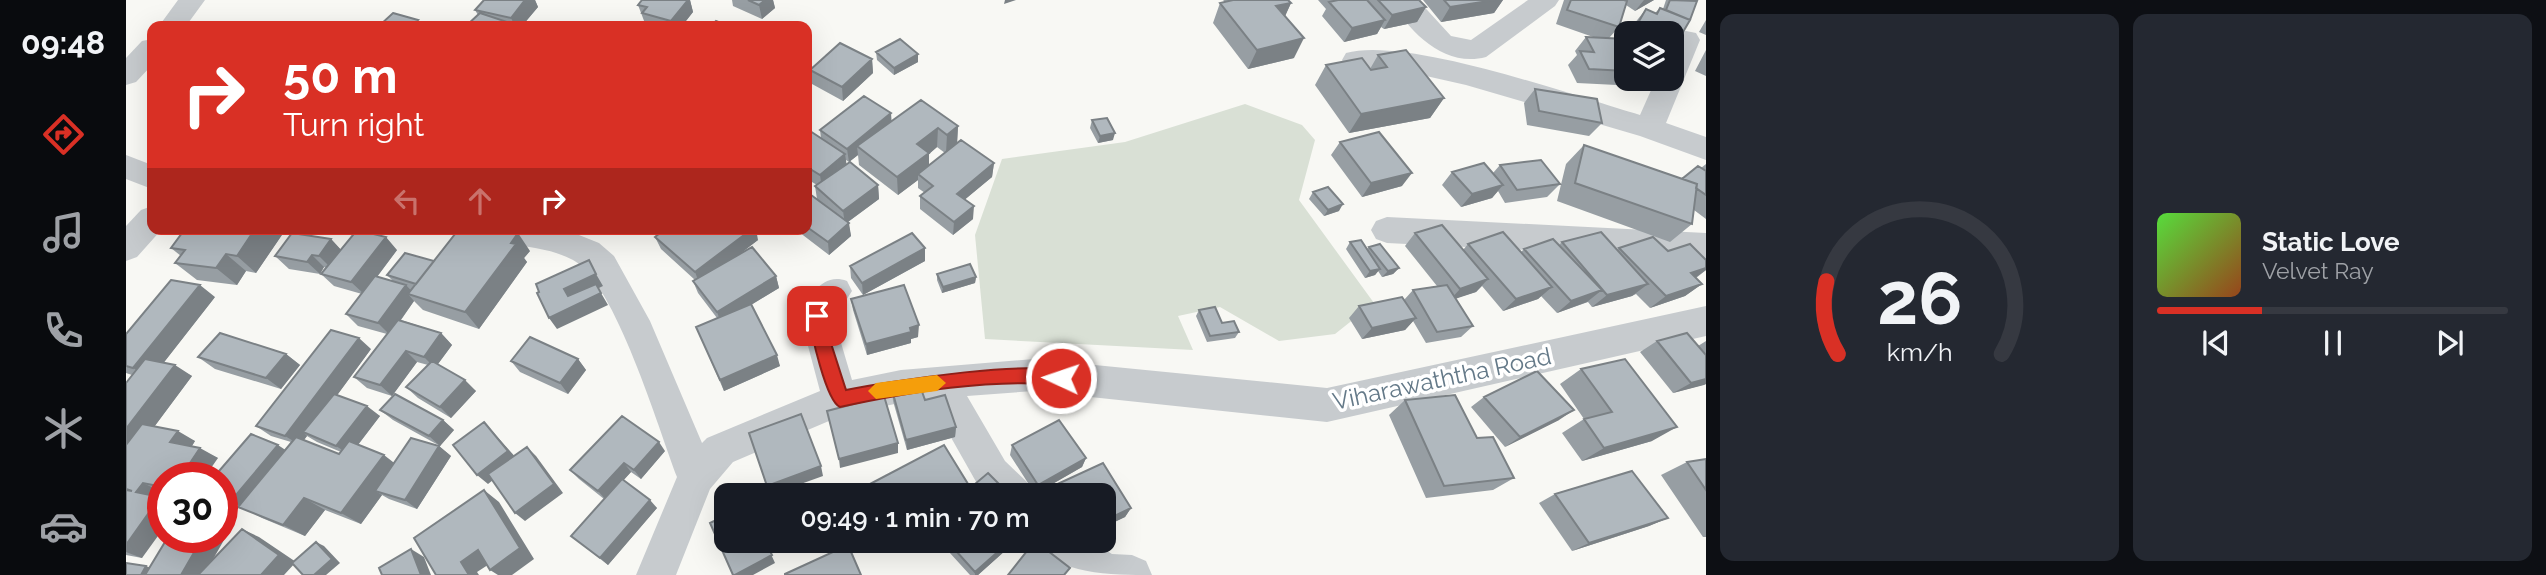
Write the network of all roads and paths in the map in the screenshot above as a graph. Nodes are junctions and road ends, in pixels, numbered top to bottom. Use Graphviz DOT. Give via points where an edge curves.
graph roads {
  1 [pos="192,0"];
  2 [pos="1403,0"];
  3 [pos="1546,0"];
  4 [pos="176,21"];
  5 [pos="1686,40"];
  6 [pos="1684,45"];
  7 [pos="147,53"];
  8 [pos="1356,60"];
  9 [pos="126,75"];
  10 [pos="1664,91"];
  11 [pos="1648,128"];
  12 [pos="1706,149"];
  13 [pos="126,167"];
  14 [pos="147,175"];
  15 [pos="147,225"];
  16 [pos="1387,230"];
  17 [pos="535,235"];
  18 [pos="1706,246"];
  19 [pos="126,248"];
  20 [pos="835,291"];
  21 [pos="1706,321"];
  22 [pos="901,386"];
  23 [pos="840,399"];
  24 [pos="695,477"];
  25 [pos="1001,483"];
  26 [pos="1075,553"];
  27 [pos="657,575"];
  28 [pos="1132,575"];
  1 -- 4 [label="street"];
  2 -- 3 [label="street" via="1443,44 1476,50"];
  5 -- 6 [label="street"];
  7 -- 9 [label="street"];
  8 -- 11 [label="street" via="1404,61 1466,75"];
  10 -- 11 [label="street"];
  11 -- 12 [label="street"];
  13 -- 14 [label="street"];
  15 -- 19 [label="street"];
  16 -- 18 [label="street"];
  17 -- 24 [label="street" via="589,253 625,299"];
  20 -- 23 [label="street" via="817,316"];
  21 -- 22 [label="street, Viharawaththa Road" via="1327,405 1034,375"];
  22 -- 23 [label="street, Viharawaththa Road"];
  22 -- 25 [label="street" via="948,397"];
  23 -- 24 [label="street, Viharawaththa Road" via="720,450"];
  24 -- 27 [label="street"];
  26 -- 28 [label="street" via="1107,574"];
}
